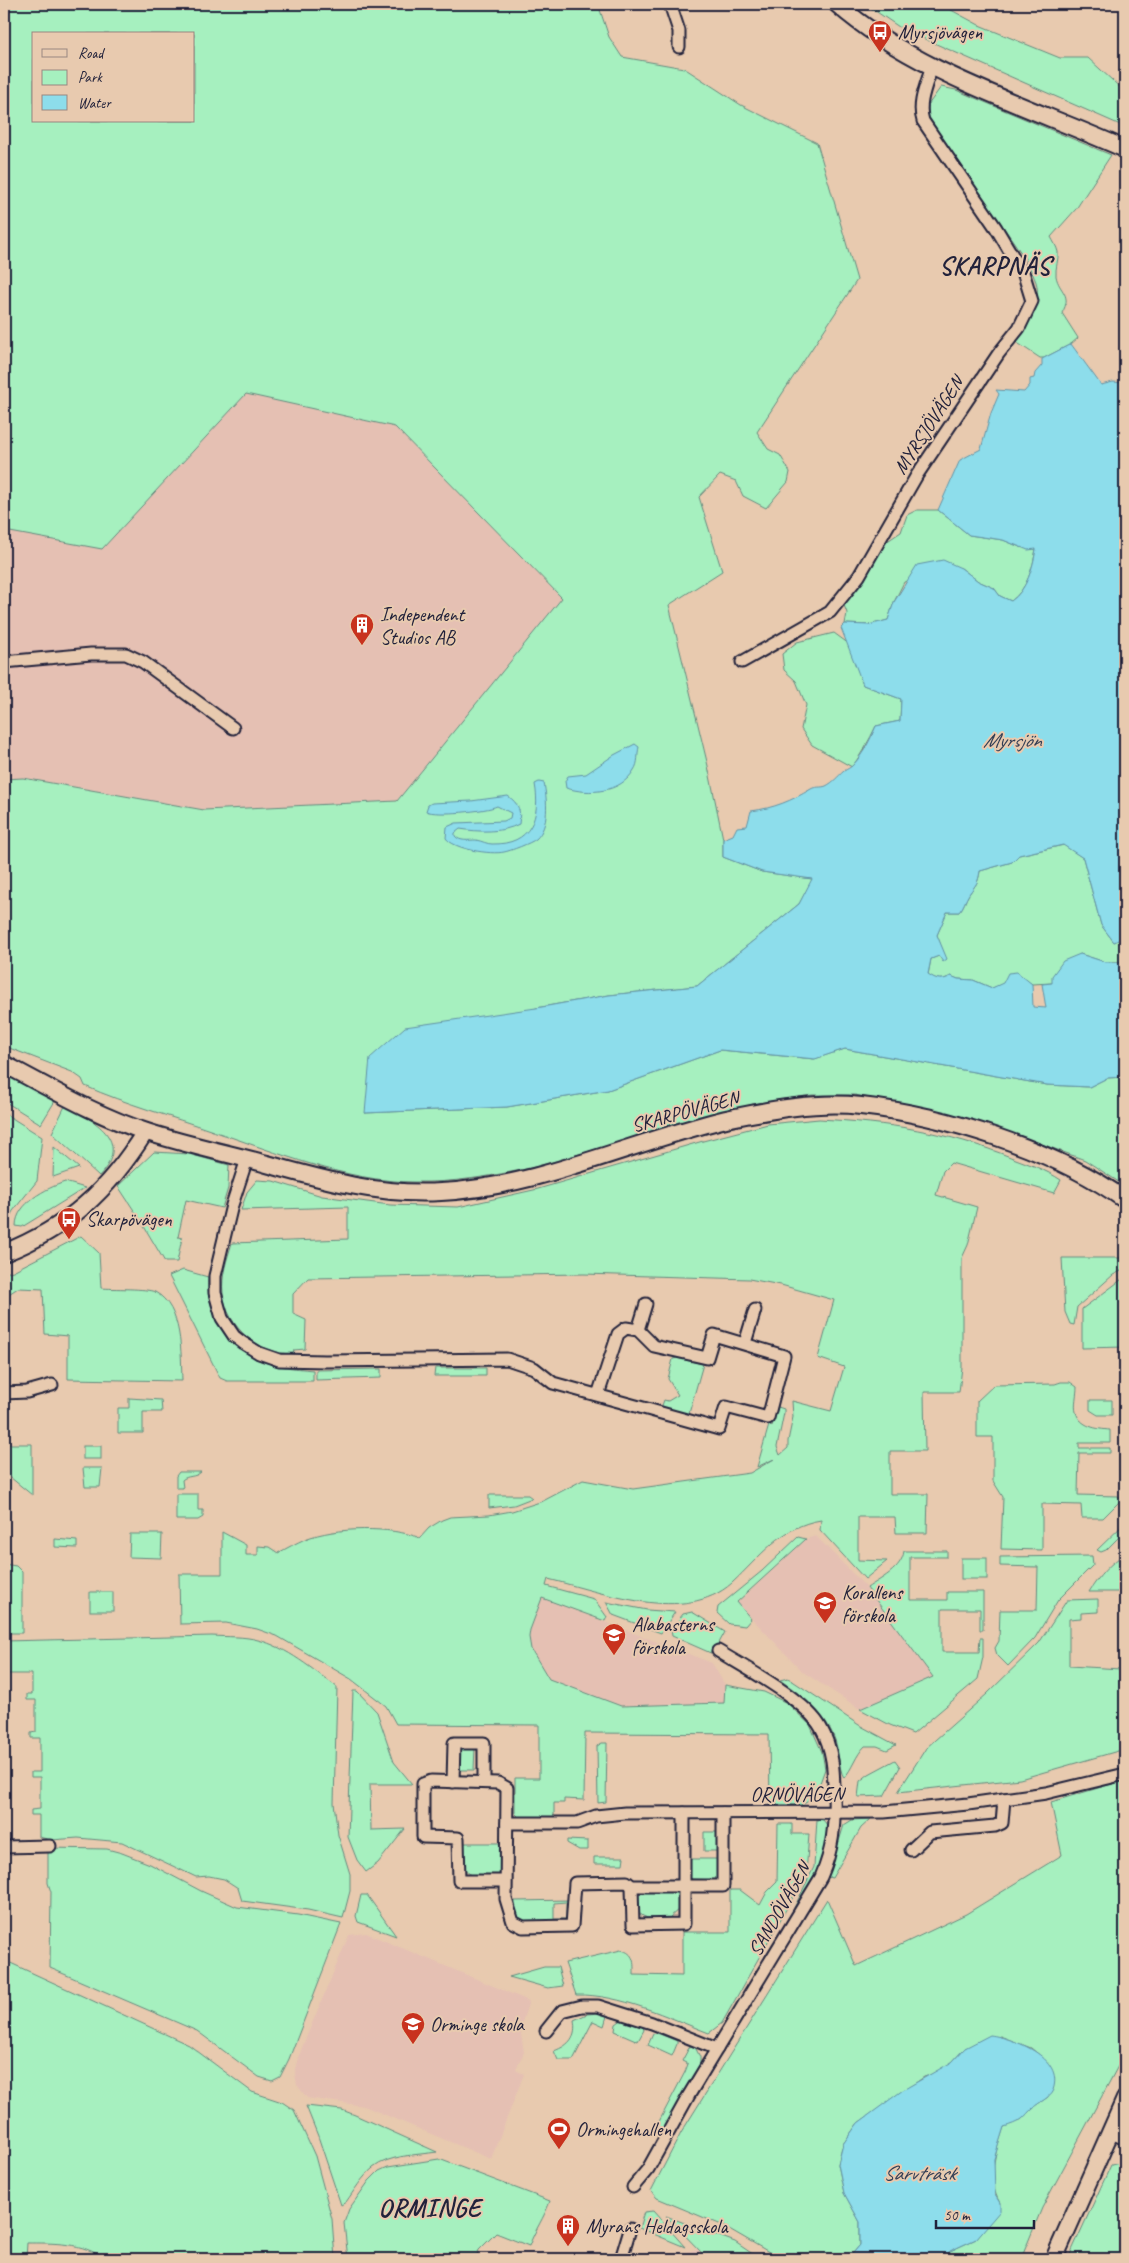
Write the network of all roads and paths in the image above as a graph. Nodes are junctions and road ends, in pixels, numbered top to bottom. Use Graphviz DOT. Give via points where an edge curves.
graph roads {
  1 [pos="670,4"];
  2 [pos="837,4"];
  3 [pos="679,47"];
  4 [pos="932,66"];
  5 [pos="1125,149"];
  6 [pos="4,662"];
  7 [pos="742,662"];
  8 [pos="233,728"];
  9 [pos="4,1064"];
  10 [pos="145,1132"];
  11 [pos="247,1159"];
  12 [pos="1125,1200"];
  13 [pos="4,1254"];
  14 [pos="646,1304"];
  15 [pos="755,1310"];
  16 [pos="638,1330"];
  17 [pos="744,1343"];
  18 [pos="52,1385"];
  19 [pos="4,1393"];
  20 [pos="598,1395"];
  21 [pos="718,1651"];
  22 [pos="1125,1774"];
  23 [pos="453,1782"];
  24 [pos="484,1782"];
  25 [pos="1004,1799"];
  26 [pos="835,1812"];
  27 [pos="684,1813"];
  28 [pos="723,1813"];
  29 [pos="507,1822"];
  30 [pos="50,1846"];
  31 [pos="4,1847"];
  32 [pos="911,1850"];
  33 [pos="505,1881"];
  34 [pos="632,1886"];
  35 [pos="684,1886"];
  36 [pos="546,2031"];
  37 [pos="717,2049"];
  38 [pos="1125,2099"];
  39 [pos="1109,2132"];
  40 [pos="1125,2139"];
  41 [pos="633,2187"];
  42 [pos="630,2230"];
  43 [pos="621,2259"];
  44 [pos="1054,2259"];
  1 -- 3 [label="street" via="679,31"];
  2 -- 4 [label="street" via="877,35"];
  4 -- 5 [label="street"];
  4 -- 7 [label="street, MYRSJÖVÄGEN" via="921,102 923,121 996,228 1024,275 1032,301 1019,328 917,475 859,576 830,612"];
  6 -- 8 [label="street" via="126,654 143,662"];
  9 -- 10 [label="street, SKARPÖVÄGEN"];
  10 -- 11 [label="street, SKARPÖVÄGEN"];
  10 -- 13 [label="street" via="96,1197 31,1243"];
  11 -- 12 [label="street, SKARPÖVÄGEN" via="338,1184 408,1193 443,1192 491,1186 541,1174 726,1120 800,1107 858,1106 915,1115 984,1134 1075,1170"];
  11 -- 20 [label="street" via="215,1276 215,1292 222,1318 243,1343 280,1360 507,1359 534,1368 553,1383"];
  14 -- 16 [label="street"];
  15 -- 17 [label="street"];
  16 -- 17 [label="street" via="654,1346 707,1358 714,1335"];
  16 -- 20 [label="street" via="626,1328 618,1334"];
  17 -- 20 [label="street" via="784,1356 768,1418 726,1406 719,1429"];
  18 -- 19 [label="street" via="27,1392"];
  21 -- 26 [label="street, SANDÖVÄGEN" via="782,1691 821,1727 832,1757"];
  22 -- 25 [label="street, ORNÖVÄGEN" via="1046,1793"];
  23 -- 24 [label="street"];
  23 -- 24 [label="street" via="454,1743 484,1743"];
  23 -- 33 [label="street" via="423,1784 423,1838 458,1838 458,1881"];
  24 -- 29 [label="street" via="498,1783 507,1788"];
  25 -- 26 [label="street, ORNÖVÄGEN" via="893,1812"];
  25 -- 32 [label="street" via="1002,1822 995,1826 930,1832"];
  26 -- 28 [label="street, ORNÖVÄGEN"];
  26 -- 37 [label="street, SANDÖVÄGEN" via="833,1842 821,1878"];
  27 -- 28 [label="street, ORNÖVÄGEN"];
  27 -- 29 [label="street, ORNÖVÄGEN" via="608,1814 578,1823"];
  27 -- 35 [label="street"];
  28 -- 35 [label="street" via="723,1886"];
  29 -- 33 [label="street"];
  30 -- 31 [label="street"];
  33 -- 34 [label="street" via="506,1904 513,1922 523,1927 572,1926 575,1883 627,1882"];
  34 -- 35 [label="street"];
  34 -- 35 [label="street" via="633,1925 684,1924"];
  36 -- 37 [label="street" via="562,2011 598,2006"];
  37 -- 41 [label="street, SANDÖVÄGEN" via="648,2169"];
  38 -- 39 [label="street"];
  39 -- 40 [label="street"];
  39 -- 44 [label="street"];
  42 -- 43 [label="street"];
}
